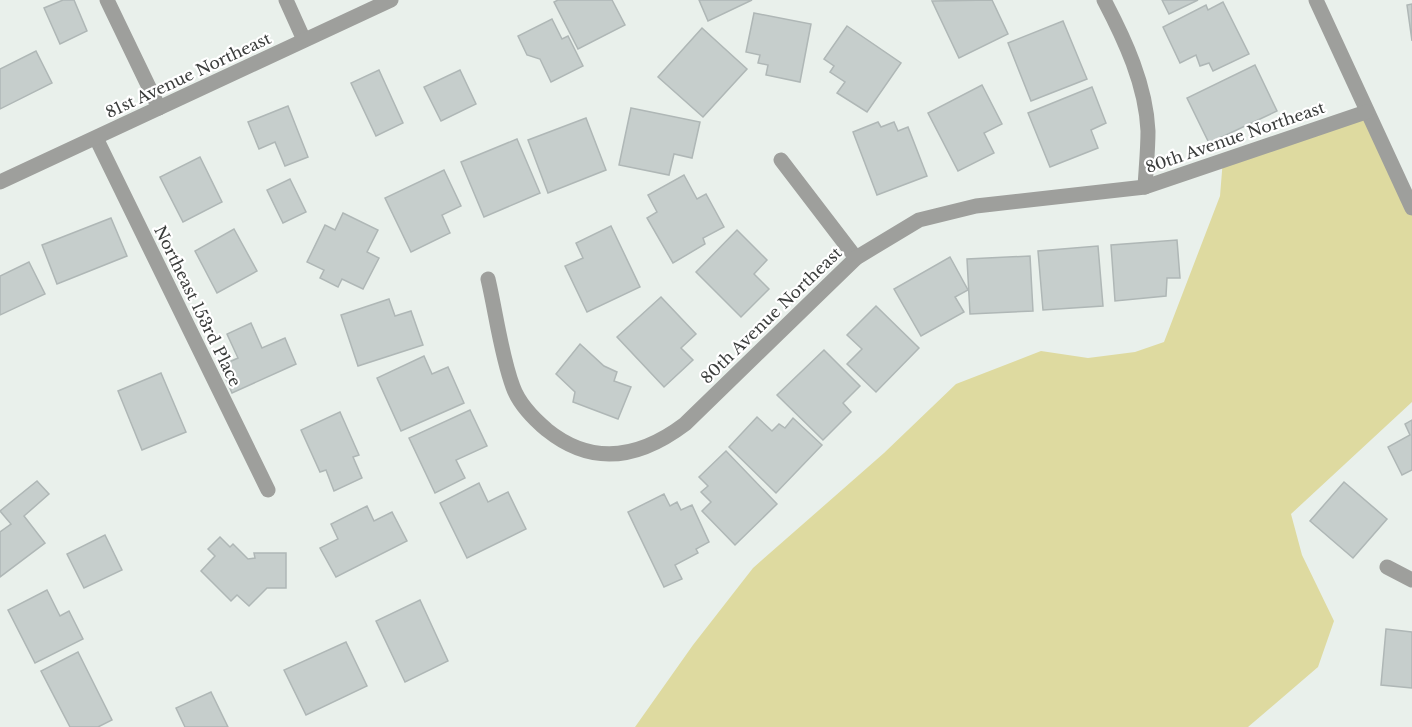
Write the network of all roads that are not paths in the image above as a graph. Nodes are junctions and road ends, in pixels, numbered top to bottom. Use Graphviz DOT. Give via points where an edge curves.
graph roads {
  1 [pos="107,0"];
  2 [pos="286,0"];
  3 [pos="391,0"];
  4 [pos="1104,0"];
  5 [pos="1316,0"];
  6 [pos="304,40"];
  7 [pos="159,108"];
  8 [pos="1366,112"];
  9 [pos="96,138"];
  10 [pos="781,160"];
  11 [pos="0,182"];
  12 [pos="1145,187"];
  13 [pos="1412,208"];
  14 [pos="855,258"];
  15 [pos="488,279"];
  16 [pos="268,490"];
  17 [pos="1387,567"];
  18 [pos="1412,580"];
  1 -- 7 [label="street"];
  2 -- 6 [label="street"];
  3 -- 6 [label="street, 81st Avenue Northeast"];
  4 -- 12 [label="street" via="1124,38 1140,87 1148,130"];
  5 -- 8 [label="street"];
  6 -- 7 [label="street, 81st Avenue Northeast"];
  7 -- 9 [label="street, 81st Avenue Northeast"];
  8 -- 12 [label="street, 80th Avenue Northeast"];
  8 -- 13 [label="street"];
  9 -- 11 [label="street, 81st Avenue Northeast"];
  9 -- 16 [label="street, Northeast 153rd Place"];
  10 -- 14 [label="street"];
  12 -- 14 [label="street, 80th Avenue Northeast" via="976,206 919,220"];
  14 -- 15 [label="street, 80th Avenue Northeast" via="663,441 630,453 596,455 563,443 531,417 513,388"];
  17 -- 18 [label="street"];
}
